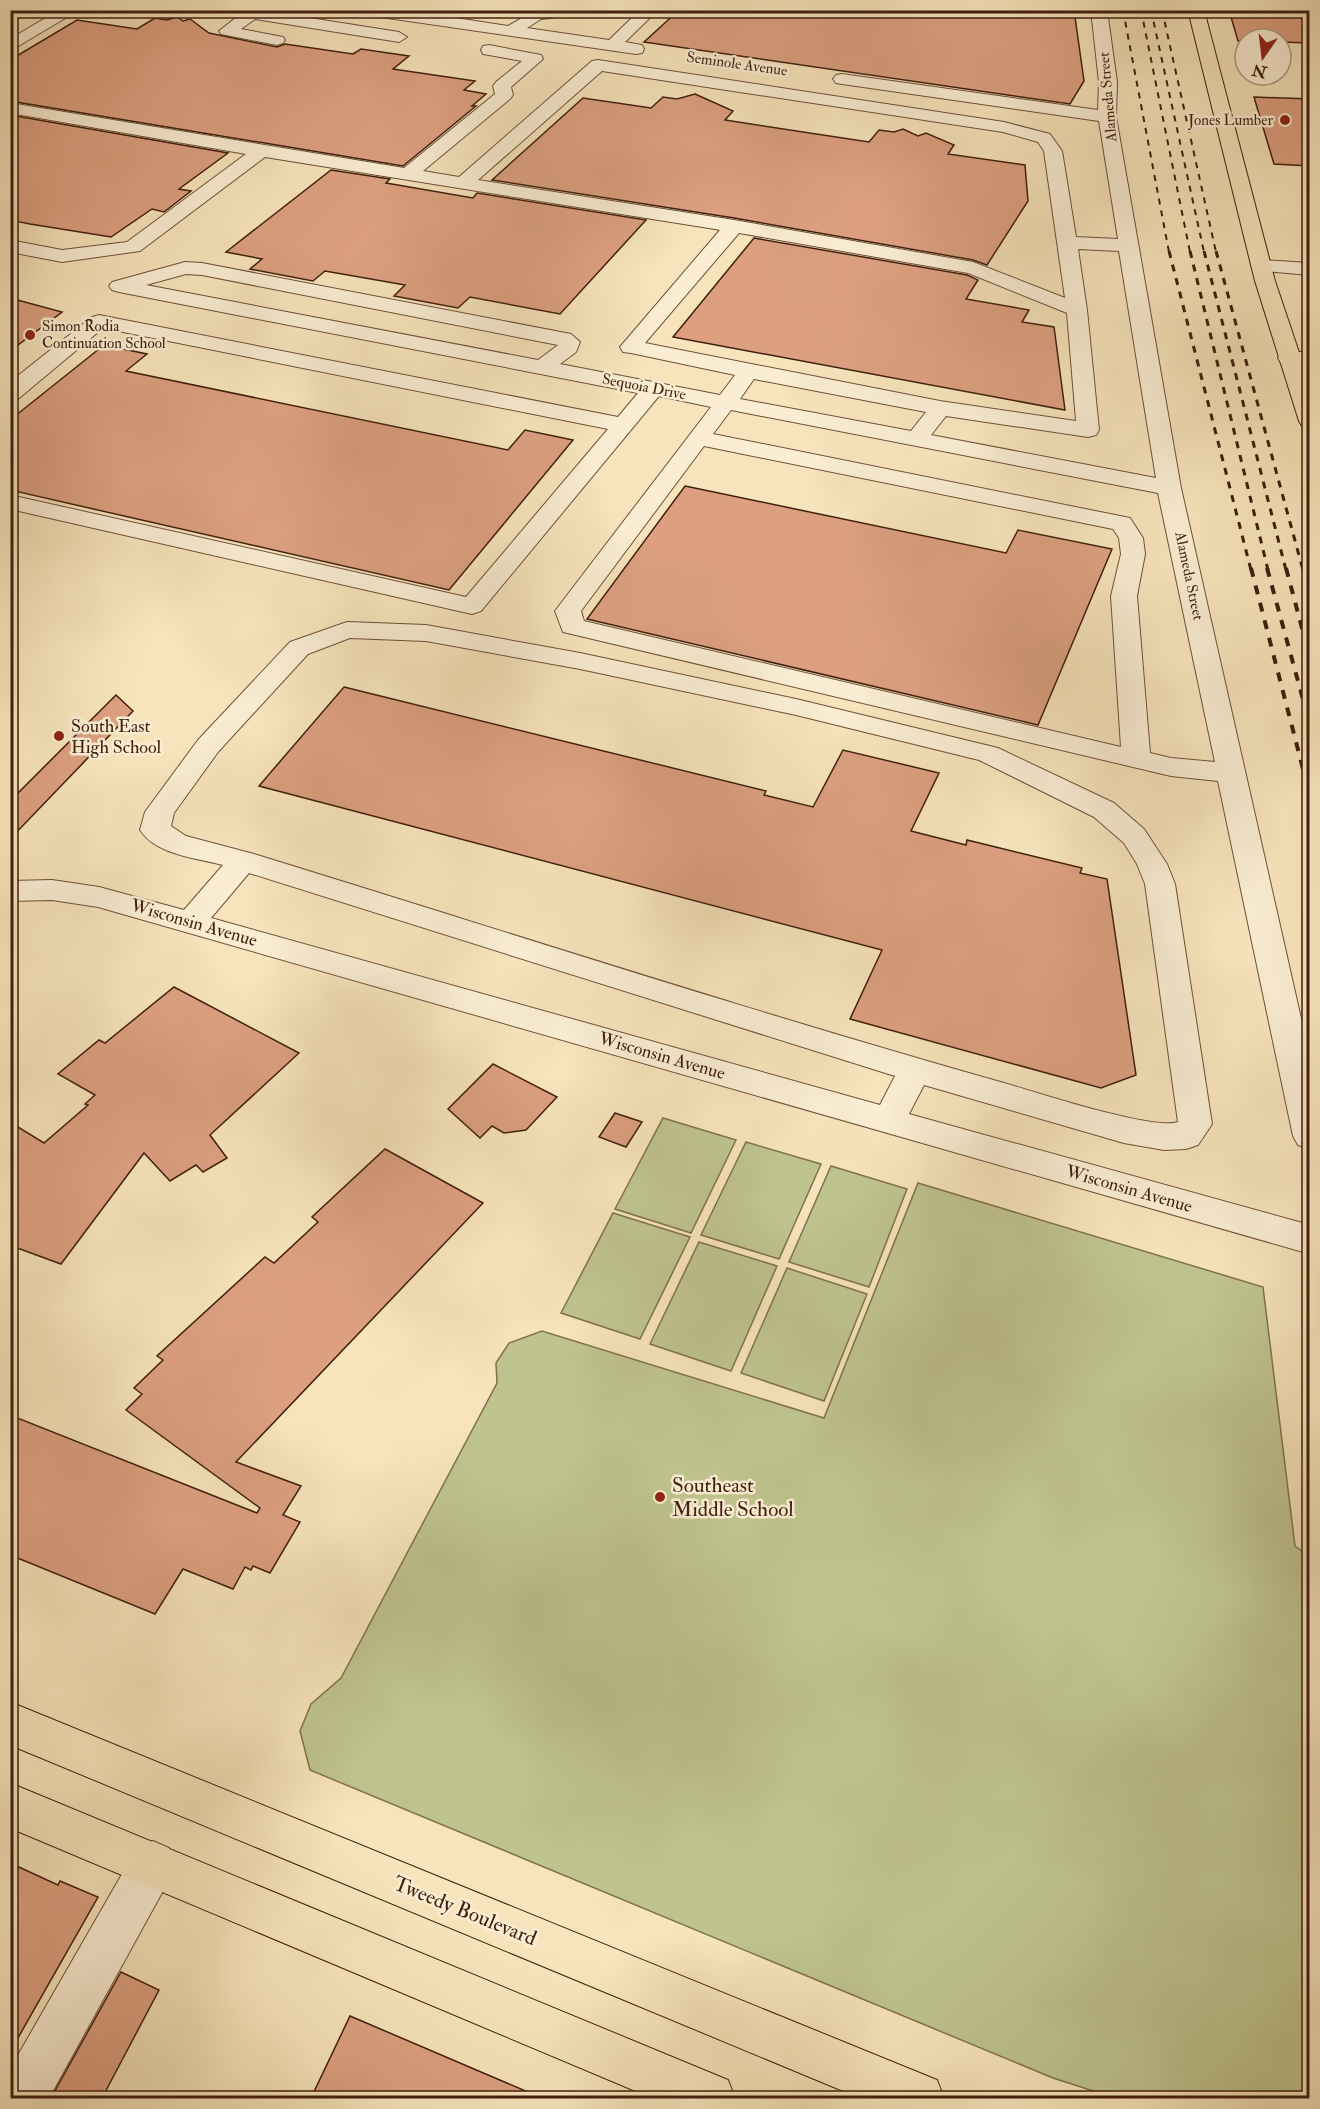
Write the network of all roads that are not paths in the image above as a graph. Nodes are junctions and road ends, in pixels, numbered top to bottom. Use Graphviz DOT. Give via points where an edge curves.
graph roads {
  1 [pos="71,10"];
  2 [pos="368,10"];
  3 [pos="576,10"];
  4 [pos="1099,10"];
  5 [pos="1196,10"];
  6 [pos="651,11"];
  7 [pos="243,12"];
  8 [pos="511,31"];
  9 [pos="372,32"];
  10 [pos="417,39"];
  11 [pos="296,44"];
  12 [pos="355,44"];
  13 [pos="10,46"];
  14 [pos="615,46"];
  15 [pos="473,48"];
  16 [pos="654,52"];
  17 [pos="598,65"];
  18 [pos="789,77"];
  19 [pos="826,77"];
  20 [pos="893,86"];
  21 [pos="774,92"];
  22 [pos="1017,104"];
  23 [pos="877,107"];
  24 [pos="10,108"];
  25 [pos="1107,117"];
  26 [pos="1005,127"];
  27 [pos="261,151"];
  28 [pos="410,173"];
  29 [pos="464,182"];
  30 [pos="734,226"];
  31 [pos="1067,243"];
  32 [pos="1127,245"];
  33 [pos="10,246"];
  34 [pos="102,251"];
  35 [pos="1261,266"];
  36 [pos="1310,269"];
  37 [pos="297,285"];
  38 [pos="129,288"];
  39 [pos="1077,310"];
  40 [pos="261,314"];
  41 [pos="445,315"];
  42 [pos="99,321"];
  43 [pos="388,338"];
  44 [pos="416,343"];
  45 [pos="1299,359"];
  46 [pos="543,368"];
  47 [pos="749,371"];
  48 [pos="352,372"];
  49 [pos="653,388"];
  50 [pos="10,394"];
  51 [pos="725,402"];
  52 [pos="940,408"];
  53 [pos="1310,421"];
  54 [pos="623,424"];
  55 [pos="700,438"];
  56 [pos="917,439"];
  57 [pos="1169,488"];
  58 [pos="10,502"];
  59 [pos="1136,759"];
  60 [pos="1231,773"];
  61 [pos="243,861"];
  62 [pos="10,891"];
  63 [pos="191,922"];
  64 [pos="915,1070"];
  65 [pos="889,1120"];
  66 [pos="1310,1136"];
  67 [pos="1310,1240"];
  68 [pos="10,1723"];
  69 [pos="10,1805"];
  70 [pos="153,1864"];
  71 [pos="22,2098"];
  72 [pos="710,2098"];
  73 [pos="919,2098"];
  1 -- 13 [label="street"];
  2 -- 8 [label="street"];
  3 -- 8 [label="street" via="534,16"];
  4 -- 25 [label="street, Alameda Street" via="1108,82"];
  5 -- 35 [label="main road"];
  6 -- 14 [label="street"];
  7 -- 9 [label="street"];
  7 -- 11 [label="street" via="227,31"];
  8 -- 14 [label="street"];
  9 -- 10 [label="street"];
  9 -- 12 [label="street"];
  14 -- 16 [label="street"];
  14 -- 17 [label="street"];
  15 -- 28 [label="street" via="535,59 502,86 504,95"];
  17 -- 21 [label="street"];
  17 -- 29 [label="street"];
  18 -- 21 [label="street"];
  19 -- 20 [label="street"];
  20 -- 22 [label="street"];
  20 -- 23 [label="street"];
  21 -- 23 [label="street"];
  22 -- 25 [label="street"];
  22 -- 26 [label="street"];
  23 -- 26 [label="street"];
  24 -- 27 [label="street"];
  25 -- 32 [label="street, Alameda Street"];
  26 -- 31 [label="street" via="1044,138 1053,151"];
  27 -- 28 [label="street"];
  27 -- 34 [label="street" via="133,247"];
  28 -- 29 [label="street"];
  29 -- 30 [label="street"];
  30 -- 39 [label="street" via="973,268"];
  30 -- 47 [label="street" via="631,347"];
  31 -- 32 [label="street"];
  31 -- 39 [label="street"];
  32 -- 57 [label="street, Alameda Street"];
  33 -- 34 [label="street" via="62,256"];
  34 -- 38 [label="street"];
  35 -- 36 [label="street"];
  35 -- 45 [label="main road"];
  37 -- 38 [label="street" via="185,268"];
  37 -- 40 [label="street"];
  37 -- 41 [label="street"];
  38 -- 40 [label="street, Sequoia Drive"];
  38 -- 42 [label="street"];
  39 -- 52 [label="street" via="1088,430"];
  40 -- 43 [label="street, Sequoia Drive"];
  41 -- 44 [label="street"];
  41 -- 46 [label="street" via="569,342"];
  42 -- 48 [label="street"];
  42 -- 50 [label="street"];
  43 -- 44 [label="street, Sequoia Drive"];
  43 -- 48 [label="street"];
  44 -- 46 [label="street, Sequoia Drive"];
  45 -- 53 [label="main road"];
  46 -- 49 [label="street, Sequoia Drive"];
  47 -- 51 [label="street"];
  47 -- 52 [label="street"];
  48 -- 54 [label="street"];
  49 -- 51 [label="street, Sequoia Drive"];
  49 -- 54 [label="street"];
  51 -- 55 [label="street"];
  51 -- 56 [label="street, Sequoia Drive"];
  52 -- 56 [label="street"];
  54 -- 58 [label="street" via="472,606"];
  55 -- 59 [label="street" via="1121,523 1131,538 1133,554 1124,596"];
  55 -- 59 [label="street" via="568,611 572,626"];
  56 -- 57 [label="street, Sequoia Drive"];
  57 -- 60 [label="street, Alameda Street"];
  59 -- 60 [label="street"];
  60 -- 66 [label="street, Alameda Street"];
  61 -- 63 [label="street"];
  61 -- 64 [label="street"];
  61 -- 64 [label="street" via="176,843 154,830 160,812 208,746 299,648 347,630 426,633 580,661 796,707 988,754 1104,810 1134,836 1152,864 1160,884 1195,1124 1186,1136 1164,1137 1124,1130"];
  62 -- 63 [label="street, Wisconsin Avenue" via="52,890 99,897"];
  63 -- 65 [label="street, Wisconsin Avenue"];
  64 -- 65 [label="street"];
  65 -- 67 [label="street, Wisconsin Avenue"];
  68 -- 73 [label="main road, Tweedy Boulevard"];
  69 -- 70 [label="main road"];
  70 -- 71 [label="street"];
  70 -- 72 [label="main road"];
}
